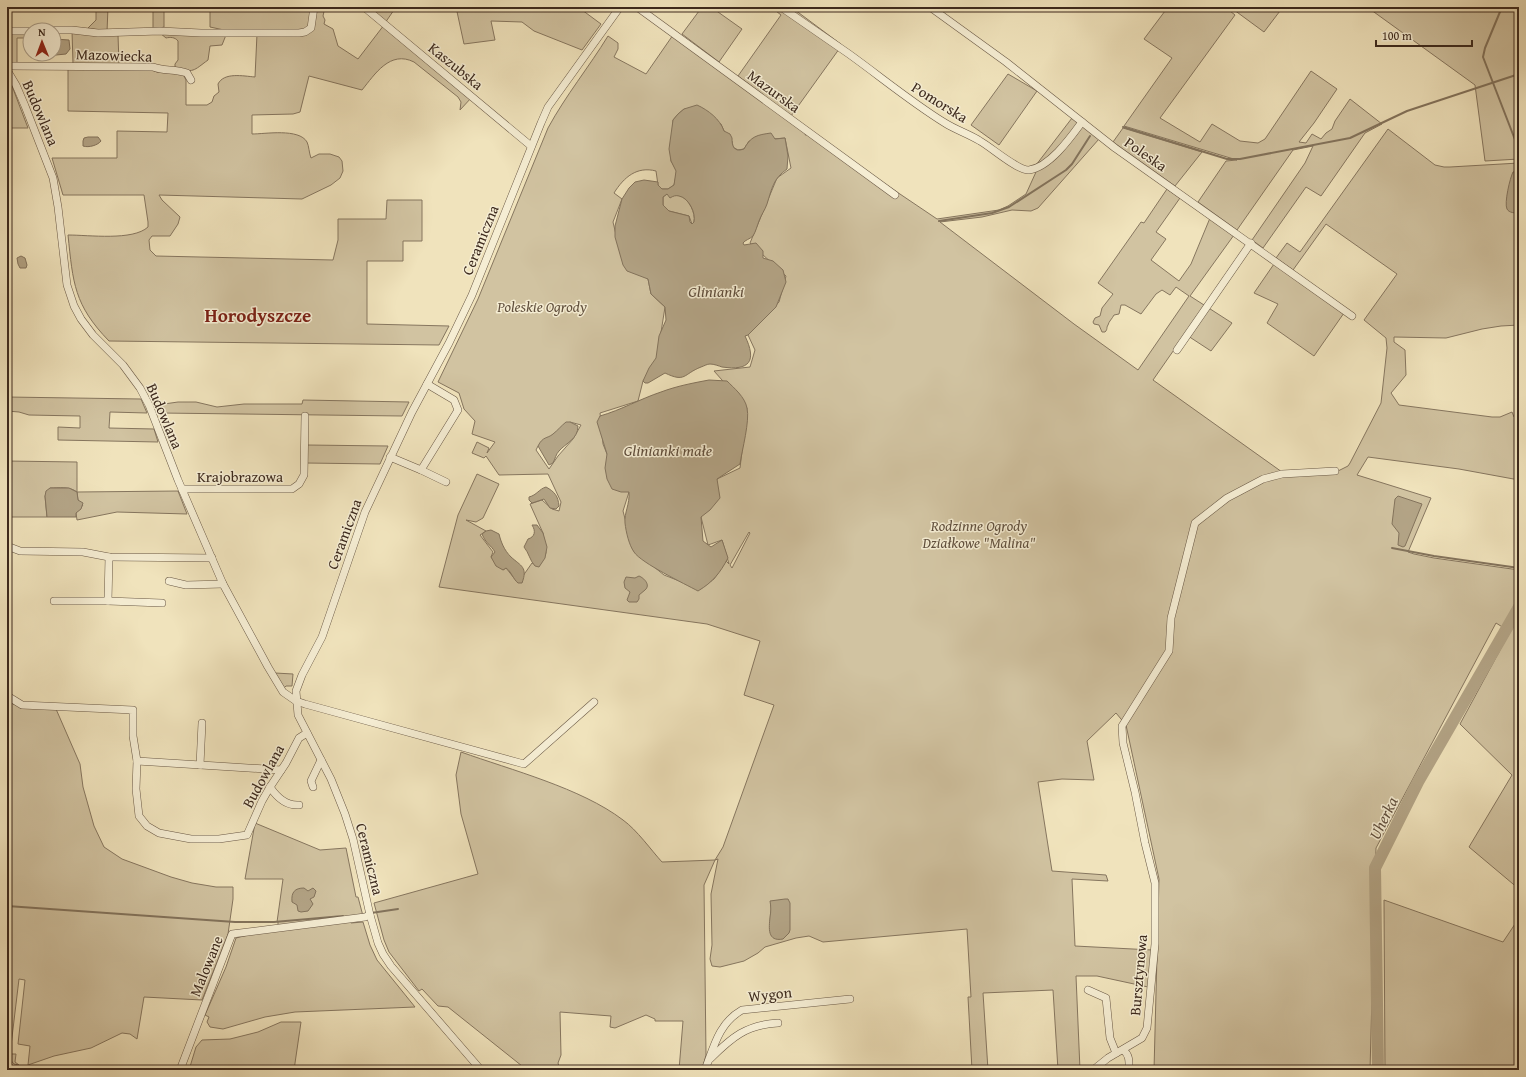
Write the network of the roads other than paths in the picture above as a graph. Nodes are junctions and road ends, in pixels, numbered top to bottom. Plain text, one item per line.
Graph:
1 (314, 7) edge
2 (364, 7) edge
3 (620, 7) edge
4 (637, 7) edge
5 (781, 7) edge
6 (930, 7) edge
7 (62, 30) edge
8 (7, 31) edge
9 (22, 31) edge
10 (7, 66) edge
11 (7, 70) edge
12 (191, 80) dead end
13 (1082, 122) junction
14 (531, 146) junction
15 (895, 195) dead end
16 (1251, 243) junction
17 (1352, 316) dead end
18 (1177, 350) dead end
19 (427, 384) junction
20 (305, 416) dead end
21 (390, 457) junction
22 (421, 470) junction
23 (1335, 471) dead end
24 (446, 482) dead end
25 (182, 489) junction
26 (7, 546) edge
27 (109, 557) junction
28 (212, 558) junction
29 (169, 581) dead end
30 (223, 584) junction
31 (54, 601) dead end
32 (108, 601) junction
33 (162, 603) dead end
34 (9, 697) dead end
35 (296, 701) junction
36 (594, 702) dead end
37 (202, 723) dead end
38 (306, 733) junction
39 (320, 760) junction
40 (137, 762) junction
41 (200, 765) junction
42 (281, 770) junction
43 (270, 787) junction
44 (313, 787) dead end
45 (299, 805) dead end
46 (370, 914) junction
47 (1088, 990) dead end
48 (850, 999) dead end
49 (778, 1023) dead end
50 (1123, 1050) junction
51 (1116, 1053) junction
52 (708, 1062) junction
53 (180, 1070) edge
54 (481, 1070) edge
55 (705, 1070) edge
56 (1094, 1070) edge
57 (1129, 1070) edge

1 - 7 street
2 - 14 street, Kaszubska
3 - 14 street, Ceramiczna
4 - 15 street, Mazurska
5 - 13 street, Pomorska
6 - 13 street, Poleska
8 - 9 street
10 - 12 street, Mazowiecka
11 - 25 street, Budowlana
13 - 16 street, Poleska
14 - 19 street, Ceramiczna
16 - 17 street, Poleska
16 - 18 street
19 - 21 street, Ceramiczna
19 - 22 street
20 - 25 street, Krajobrazowa
21 - 22 street
21 - 35 street, Ceramiczna
22 - 24 street
23 - 50 street, Bursztynowa
25 - 28 street, Budowlana
26 - 27 street
27 - 28 street
27 - 32 street
28 - 30 street, Budowlana
29 - 30 street
30 - 35 street, Budowlana
31 - 32 street
32 - 33 street
34 - 40 street
35 - 36 street
35 - 38 street, Ceramiczna
37 - 41 street
38 - 39 street, Ceramiczna
38 - 42 street, Budowlana
39 - 44 street
39 - 46 street, Ceramiczna
40 - 41 street
40 - 43 street, Budowlana
41 - 42 street
42 - 43 street, Budowlana
43 - 45 street
46 - 53 street, Malowane
46 - 54 street, Ceramiczna
47 - 51 street, Bursztynowa
48 - 52 street, Wygon
49 - 52 street
50 - 51 street, Bursztynowa
50 - 57 street
51 - 56 street, Bursztynowa
52 - 55 street, Wygon

